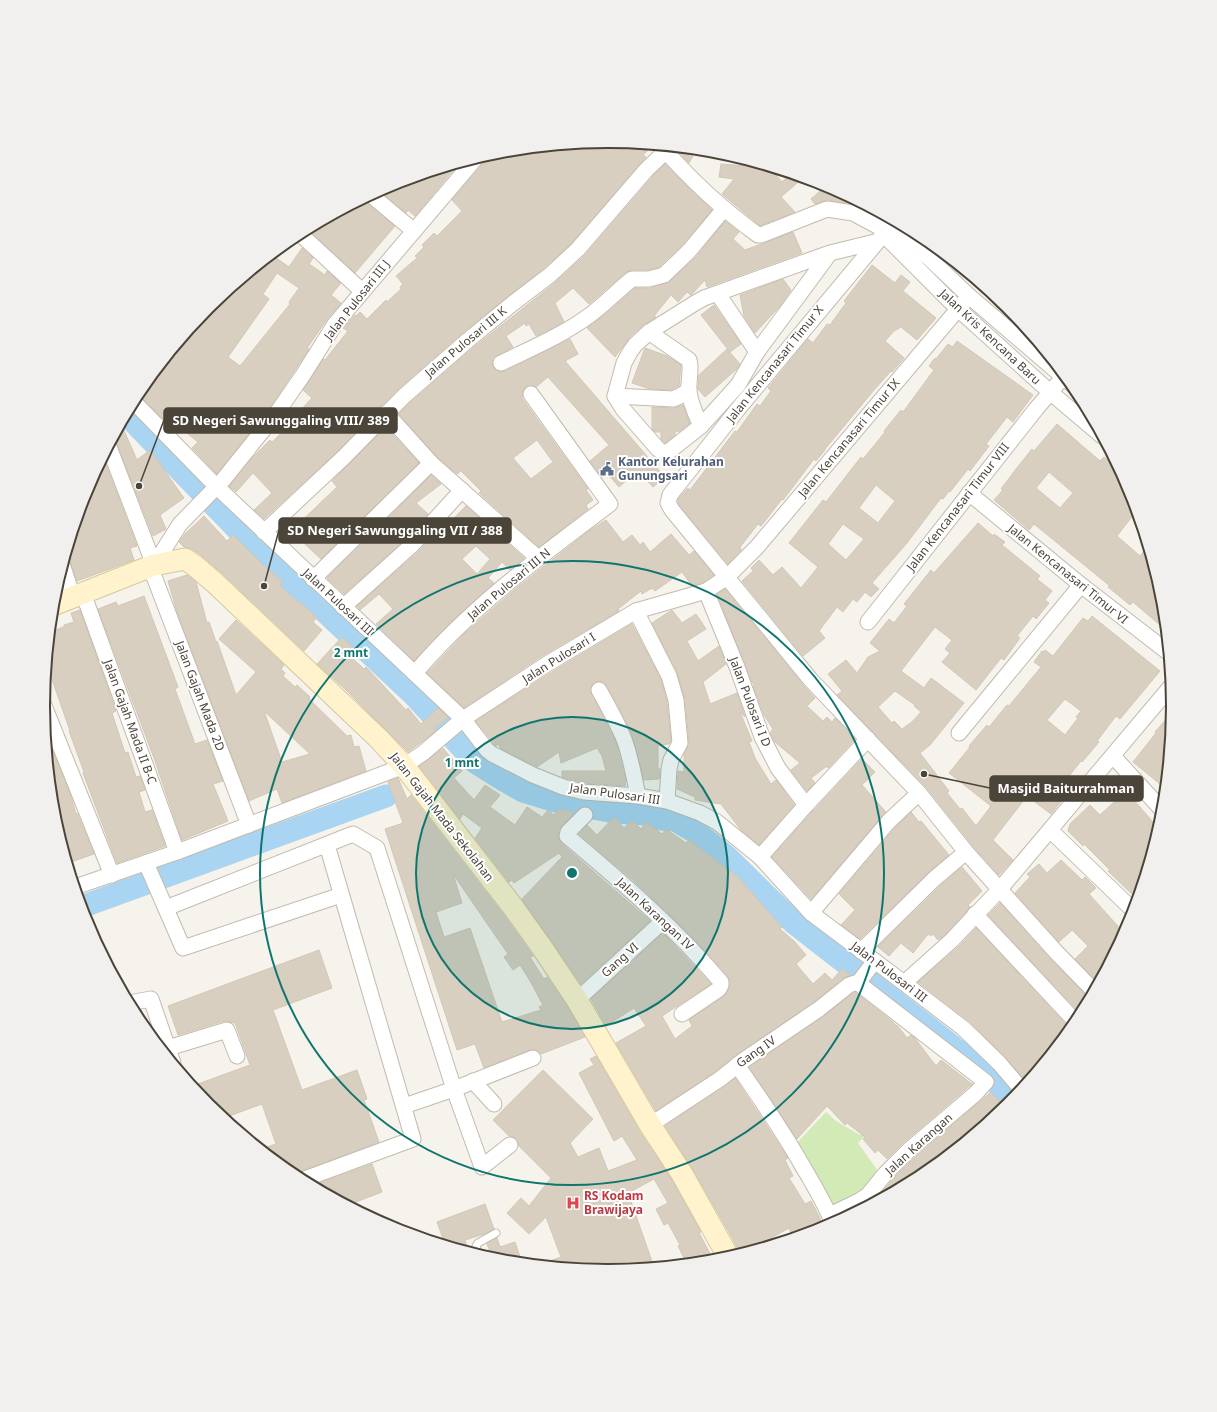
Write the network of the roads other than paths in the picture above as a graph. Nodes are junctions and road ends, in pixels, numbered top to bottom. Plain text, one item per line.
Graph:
1 (662, 150) edge
2 (666, 151) edge
3 (470, 166) edge
4 (375, 199) edge
5 (724, 209) junction
6 (414, 231) junction
7 (881, 233) junction
8 (304, 238) edge
9 (830, 253) junction
10 (362, 291) junction
11 (718, 294) junction
12 (969, 296) junction
13 (958, 309) junction
14 (649, 332) junction
15 (757, 352) junction
16 (501, 362) dead end
17 (1053, 367) edge
18 (1063, 382) edge
19 (688, 390) junction
20 (1050, 392) junction
21 (531, 394) dead end
22 (615, 396) junction
23 (138, 406) edge
24 (386, 413) junction
25 (701, 426) junction
26 (1093, 428) edge
27 (111, 453) edge
28 (431, 463) junction
29 (215, 488) junction
30 (462, 490) junction
31 (969, 493) junction
32 (264, 532) junction
33 (538, 558) junction
34 (152, 566) junction
35 (66, 574) edge
36 (727, 577) junction
37 (314, 579) junction
38 (1081, 585) junction
39 (706, 591) junction
40 (78, 595) junction
41 (60, 602) edge
42 (343, 607) junction
43 (636, 611) junction
44 (868, 622) dead end
45 (1164, 649) edge
46 (416, 674) junction
47 (598, 690) dead end
48 (1167, 691) edge
49 (50, 722) edge
50 (453, 728) junction
51 (959, 732) dead end
52 (868, 739) junction
53 (1113, 756) junction
54 (404, 766) junction
55 (919, 793) junction
56 (638, 796) junction
57 (667, 801) junction
58 (806, 805) junction
59 (1158, 805) edge
60 (585, 815) dead end
61 (249, 825) junction
62 (1050, 830) junction
63 (327, 845) junction
64 (177, 852) junction
65 (966, 852) junction
66 (760, 857) junction
67 (112, 875) junction
68 (151, 875) junction
69 (80, 885) edge
70 (1000, 890) junction
71 (341, 895) junction
72 (1129, 906) edge
73 (166, 908) junction
74 (811, 913) junction
75 (975, 914) junction
76 (663, 921) junction
77 (861, 951) junction
78 (873, 963) junction
79 (859, 983) junction
80 (904, 983) junction
81 (1090, 987) edge
82 (577, 1000) junction
83 (135, 1002) edge
84 (682, 1014) dead end
85 (1072, 1018) edge
86 (168, 1048) joint
87 (237, 1056) dead end
88 (533, 1058) dead end
89 (737, 1065) junction
90 (473, 1081) junction
91 (1018, 1085) edge
92 (454, 1089) junction
93 (494, 1104) dead end
94 (404, 1106) junction
95 (650, 1125) junction
96 (510, 1145) dead end
97 (309, 1177) edge
98 (841, 1214) edge
99 (831, 1218) edge
100 (496, 1233) dead end
101 (477, 1248) edge
102 (726, 1252) edge

1 - 24 street, Jalan Pulosari III K
2 - 5 street
3 - 6 street, Jalan Pulosari III J
4 - 6 street
5 - 7 street
5 - 16 street
6 - 10 street, Jalan Pulosari III J
7 - 9 street
7 - 12 street, Jalan Kris Kencana Baru
7 - 13 street, Jalan Kris Kencana Baru
7 - 36 street, Jalan Kencanasari Timur X
8 - 10 street
9 - 11 street
9 - 15 street
10 - 29 street, Jalan Pulosari III J
11 - 14 street
11 - 15 street
12 - 13 street, Jalan Kencanasari Timur IX
12 - 17 street, Jalan Kris Kencana Baru
13 - 20 street, Jalan Kris Kencana Baru
13 - 36 street, Jalan Kencanasari Timur IX
14 - 19 street
14 - 22 street
15 - 25 street
18 - 20 street, Jalan Kencanasari Timur VIII
19 - 22 street
19 - 25 street
20 - 26 street, Jalan Kris Kencana Baru
20 - 31 street, Jalan Kencanasari Timur VIII
21 - 33 street, Jalan Pulosari III N
22 - 25 street
23 - 29 street, Jalan Pulosari III
24 - 28 street
24 - 32 street, Jalan Pulosari III K
27 - 34 street, Jalan Gajah Mada 2D
28 - 30 street
28 - 37 street
29 - 32 street, Jalan Pulosari III
29 - 34 street, Jalan Pulosari III J
30 - 33 street
30 - 42 street
31 - 38 street, Jalan Kencanasari Timur VI
31 - 44 street, Jalan Kencanasari Timur VIII
32 - 37 street, Jalan Pulosari III
33 - 46 street, Jalan Pulosari III N
34 - 40 street, Jalan Gajah Mada Sekolahan
34 - 54 street, Jalan Gajah Mada Sekolahan
34 - 61 street, Jalan Gajah Mada 2D
35 - 40 street, Jalan Gajah Mada II B-C
36 - 39 street, Jalan Pulosari I
36 - 52 street
37 - 42 street, Jalan Pulosari III
38 - 45 street, Jalan Kencanasari Timur VI
38 - 51 street
39 - 43 street, Jalan Pulosari I
39 - 58 street, Jalan Pulosari I D
40 - 41 street, Jalan Gajah Mada Sekolahan
40 - 64 street, Jalan Gajah Mada II B-C
42 - 46 street, Jalan Pulosari III
43 - 50 street, Jalan Pulosari I
43 - 57 street
46 - 50 street, Jalan Pulosari III
47 - 56 street
48 - 53 street
49 - 67 street
50 - 54 street, Jalan Pulosari I
50 - 56 street, Jalan Pulosari III
52 - 55 street
52 - 58 street
53 - 59 street
53 - 62 street
54 - 61 street, Jalan Pulosari I
54 - 82 street, Jalan Gajah Mada Sekolahan
55 - 65 street
55 - 74 street
56 - 57 street, Jalan Pulosari III
57 - 66 street, Jalan Pulosari III
58 - 66 street
60 - 76 street, Jalan Karangan IV
61 - 64 street, Jalan Pulosari I
62 - 70 street
62 - 72 street
63 - 71 street
63 - 73 street
63 - 92 street
64 - 68 street, Jalan Pulosari I
65 - 70 street
65 - 77 street
66 - 74 street, Jalan Pulosari III
67 - 68 street, Jalan Pulosari I
67 - 69 street, Jalan Pulosari I
68 - 73 street
70 - 75 street
70 - 81 street
71 - 73 street
71 - 94 street
74 - 77 street, Jalan Pulosari III
75 - 80 street
75 - 85 street
76 - 82 street, Gang VI
76 - 84 street, Jalan Karangan IV
77 - 78 street, Jalan Pulosari III
78 - 79 street
78 - 80 street, Jalan Pulosari III
79 - 89 street, Gang IV
79 - 98 street, Jalan Karangan
80 - 91 street, Jalan Pulosari III
82 - 95 street, Jalan Gajah Mada Sekolahan
83 - 86 street
86 - 87 street
88 - 90 street
89 - 95 street, Gang IV
89 - 99 street
90 - 92 street
90 - 93 street
92 - 94 street
92 - 96 street
94 - 97 street
95 - 102 street
100 - 101 lane

